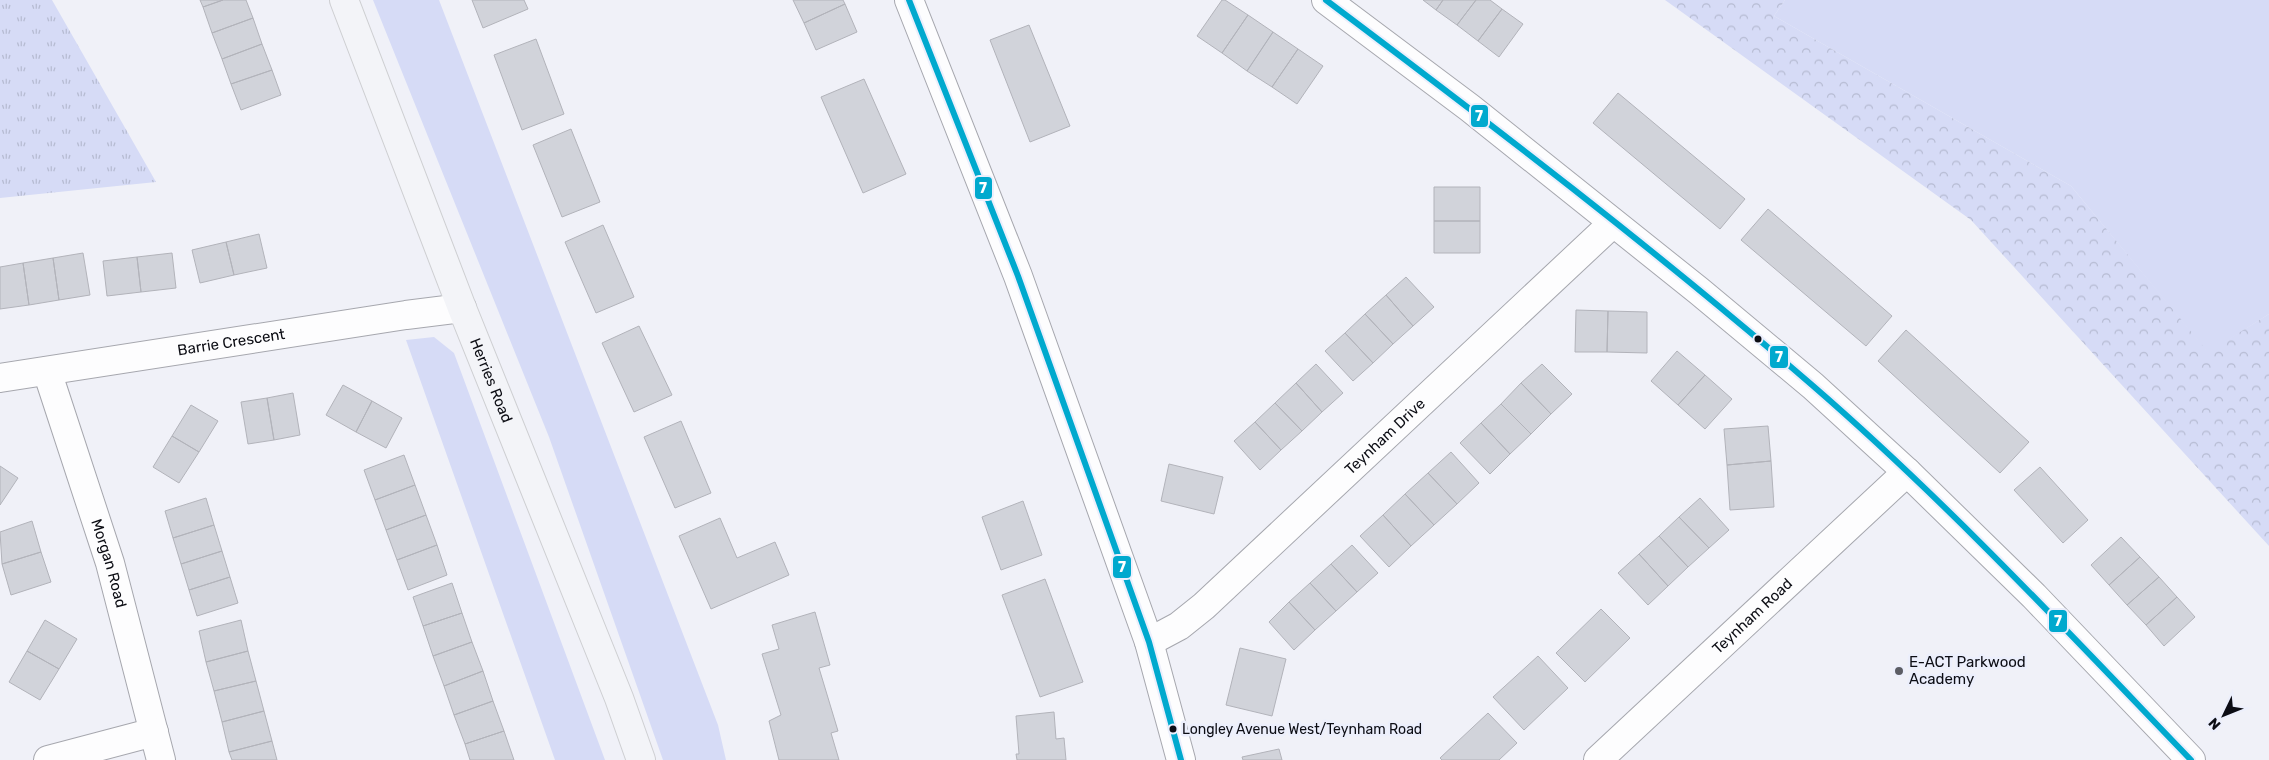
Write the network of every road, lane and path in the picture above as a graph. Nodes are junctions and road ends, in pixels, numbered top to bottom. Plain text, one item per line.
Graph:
1 (344, 0) edge
2 (909, 0) edge
3 (1326, 0) edge
4 (1613, 223) junction
5 (462, 308) junction
6 (47, 371) junction
7 (0, 378) edge
8 (1907, 472) junction
9 (1150, 642) junction
10 (154, 732) junction
11 (48, 760) edge
12 (161, 760) edge
13 (640, 760) edge
14 (1181, 760) edge
15 (1598, 760) edge
16 (2191, 760) edge

1 - 5 main road, Herries Road
2 - 9 street
3 - 4 street
4 - 8 street
4 - 9 street, Teynham Drive
5 - 6 street, Barrie Crescent
5 - 13 main road, Herries Road
6 - 7 street, Barrie Crescent
6 - 10 street, Morgan Road
8 - 15 street, Teynham Road
8 - 16 street
9 - 14 street
10 - 11 street
10 - 12 street, Morgan Road

